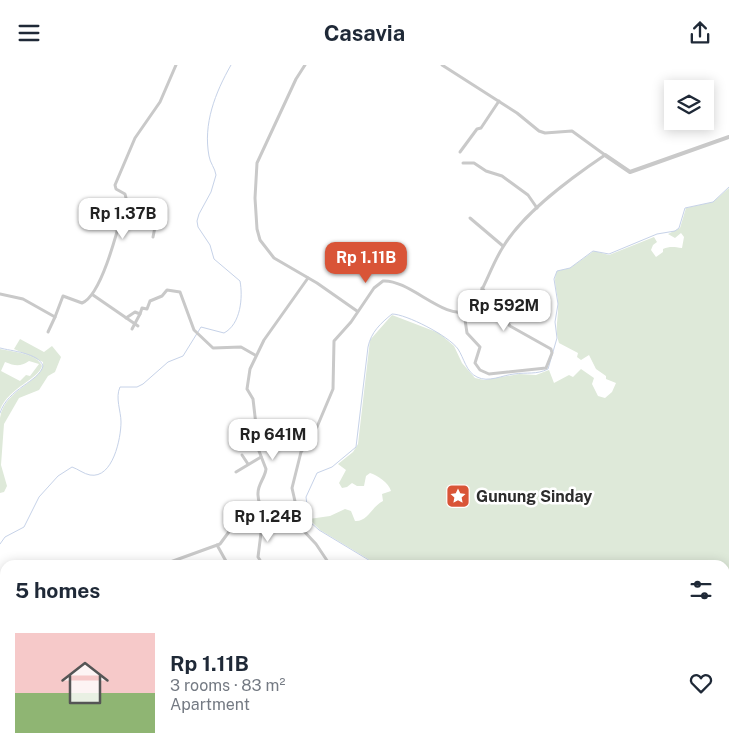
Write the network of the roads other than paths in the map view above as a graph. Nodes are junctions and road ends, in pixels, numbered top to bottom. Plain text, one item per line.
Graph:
1 (176, 65) edge
2 (305, 65) edge
3 (442, 65) edge
4 (499, 101) junction
5 (729, 137) edge
6 (460, 152) dead end
7 (605, 155) junction
8 (463, 163) dead end
9 (537, 208) junction
10 (123, 209) junction
11 (470, 218) dead end
12 (153, 237) dead end
13 (503, 246) junction
14 (308, 278) junction
15 (482, 288) junction
16 (0, 294) edge
17 (93, 295) junction
18 (357, 311) junction
19 (464, 313) junction
20 (140, 314) junction
21 (55, 317) junction
22 (126, 318) junction
23 (136, 325) junction
24 (132, 329) dead end
25 (48, 332) dead end
26 (255, 355) junction
27 (242, 455) dead end
28 (261, 457) junction
29 (248, 463) junction
30 (236, 472) dead end
31 (262, 525) junction
32 (217, 545) junction
33 (176, 560) edge
34 (226, 560) edge
35 (260, 560) edge
36 (327, 560) edge

1 - 10 street
2 - 14 street
3 - 4 street
4 - 6 street
4 - 7 street
5 - 7 street
7 - 9 street
8 - 9 street
9 - 13 street
10 - 12 street
10 - 17 street
11 - 13 street
13 - 15 street
14 - 18 street
14 - 26 street
15 - 19 street
15 - 19 street
16 - 21 street
17 - 21 street
17 - 22 street
18 - 19 street
18 - 36 street
20 - 22 street
20 - 23 street
20 - 26 street
21 - 25 street
22 - 23 street
23 - 24 street
26 - 28 street
27 - 29 street
28 - 29 street
28 - 31 street
29 - 30 street
31 - 32 street
31 - 35 street
32 - 33 street
32 - 34 street

